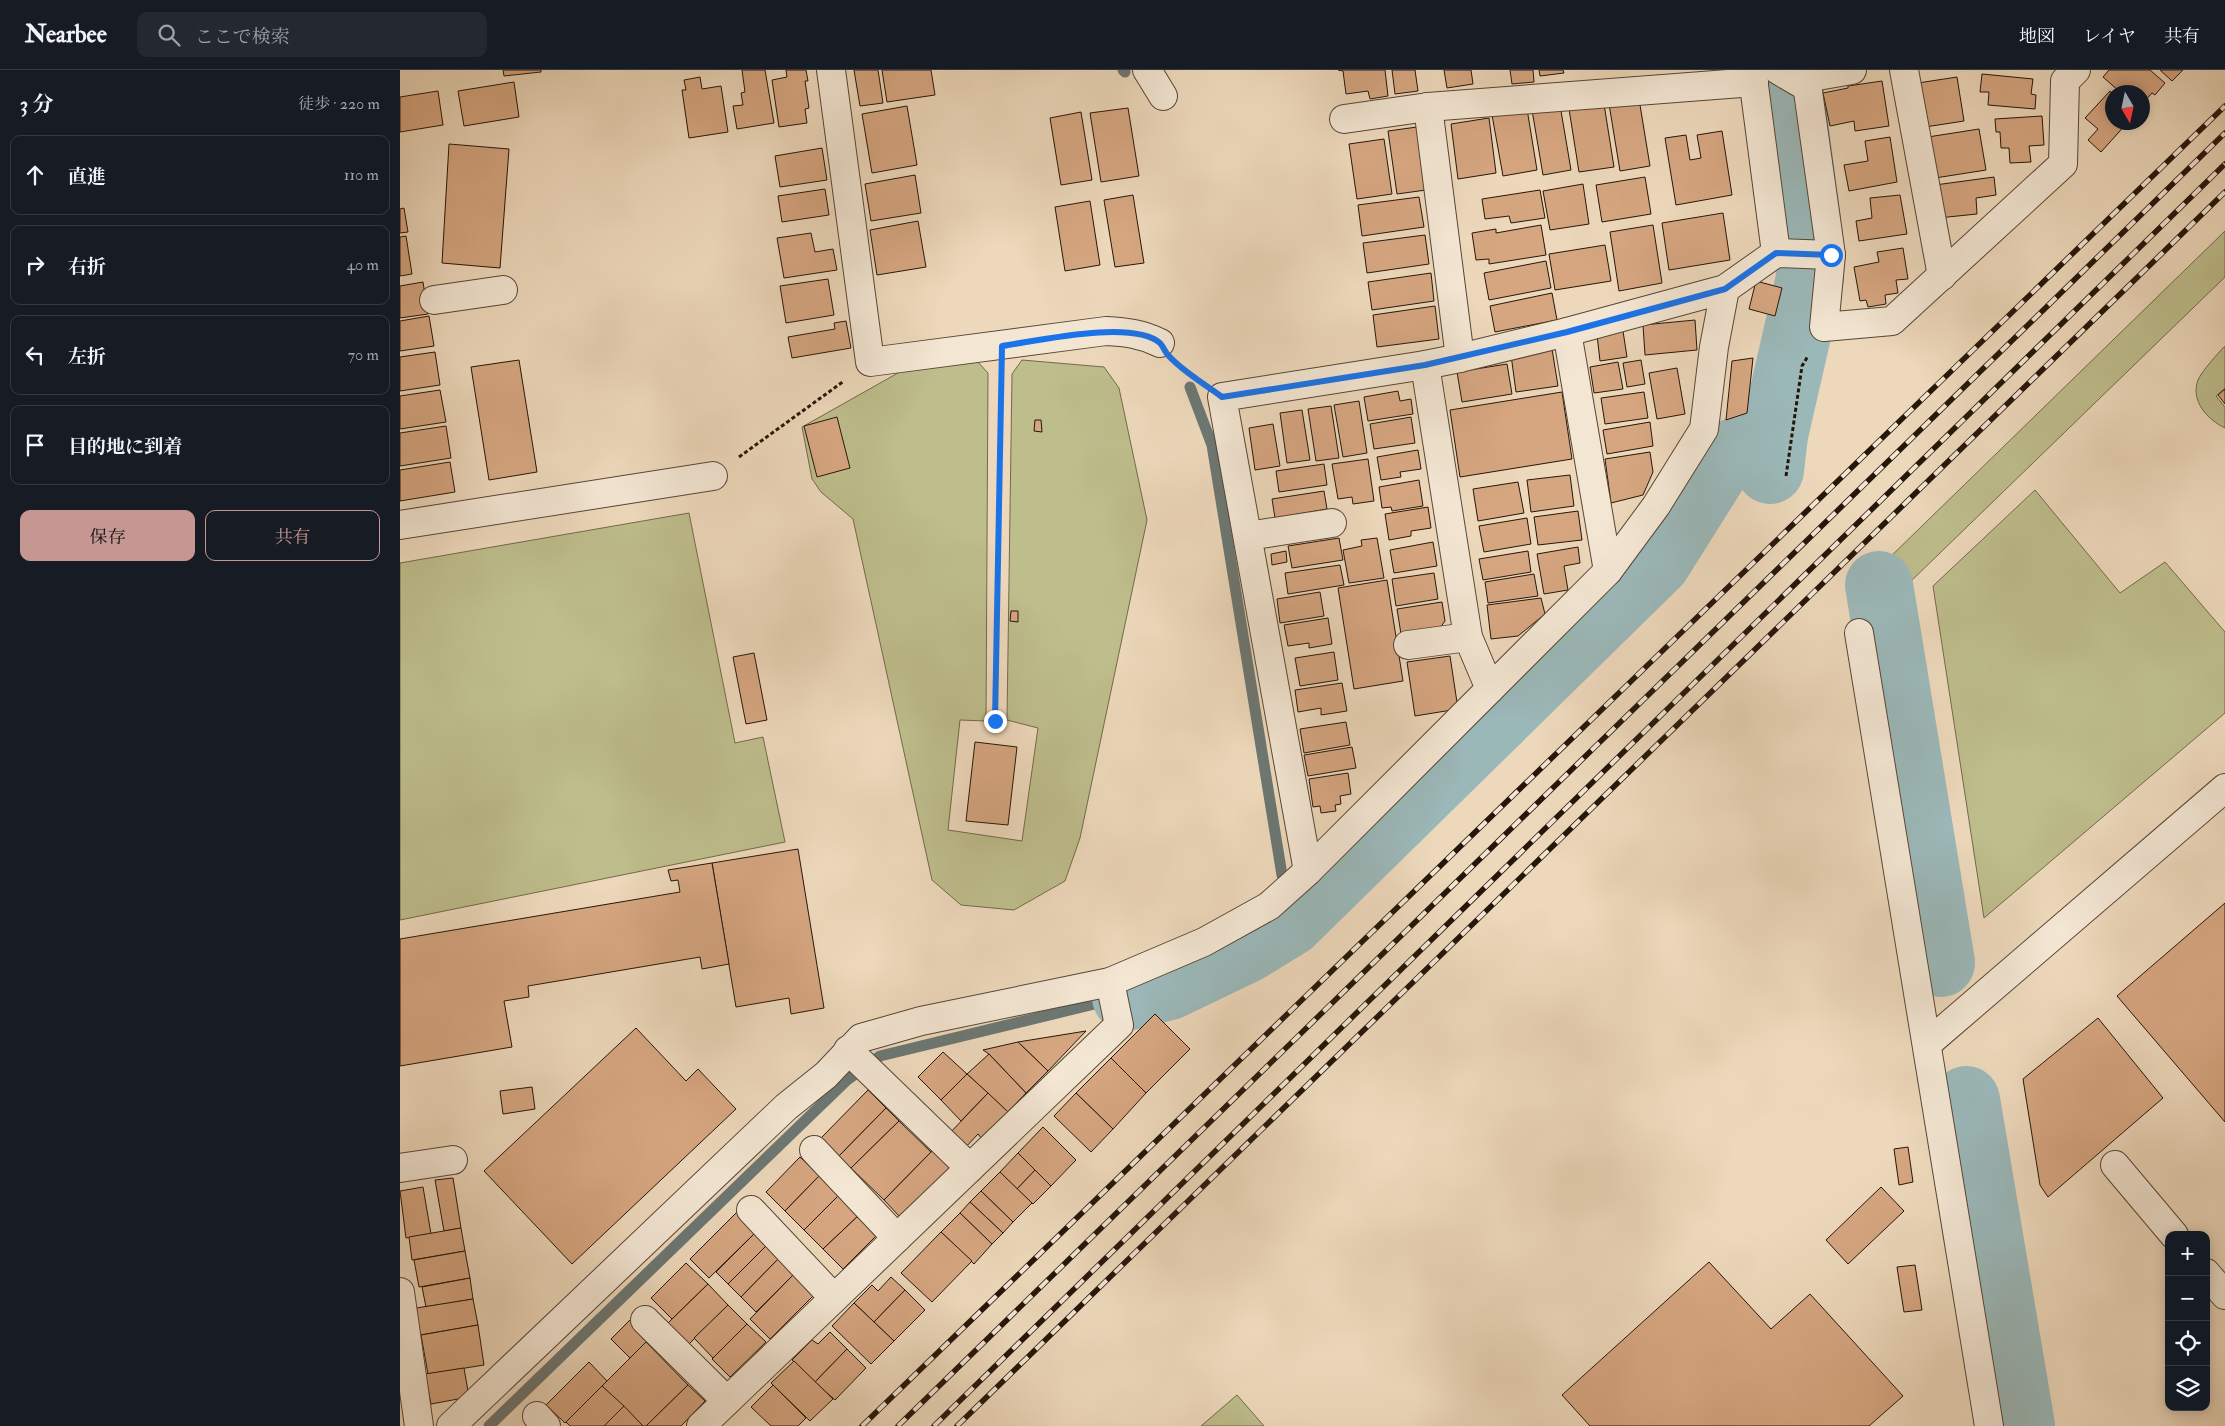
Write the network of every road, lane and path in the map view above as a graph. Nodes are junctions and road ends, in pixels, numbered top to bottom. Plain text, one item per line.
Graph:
1 (832, 70) edge
2 (1147, 70) edge
3 (1852, 70) edge
4 (1904, 70) edge
5 (2076, 70) edge
6 (1753, 76) edge
7 (1795, 76) edge
8 (1163, 96) dead end
9 (1428, 107) junction
10 (1344, 119) dead end
11 (1807, 254) junction
12 (1942, 276) junction
13 (1725, 289) junction
14 (503, 290) dead end
15 (434, 300) dead end
16 (1824, 326) junction
17 (1567, 332) junction
18 (1160, 343) joint
19 (1002, 346) junction
20 (1460, 358) junction
21 (870, 362) junction
22 (1425, 365) junction
23 (1222, 397) junction
24 (713, 476) joint
25 (1786, 476) dead end
26 (1332, 523) dead end
27 (400, 525) edge
28 (1248, 536) junction
29 (1608, 571) junction
30 (1859, 632) dead end
31 (1468, 637) junction
32 (1408, 645) dead end
33 (1490, 688) junction
34 (995, 721) dead end
35 (2225, 788) edge
36 (1308, 871) junction
37 (1110, 982) junction
38 (1926, 1044) junction
39 (848, 1050) junction
40 (814, 1150) dead end
41 (453, 1160) dead end
42 (2115, 1165) dead end
43 (400, 1168) edge
44 (970, 1168) junction
45 (751, 1210) dead end
46 (2171, 1231) edge
47 (897, 1238) junction
48 (2209, 1276) edge
49 (2225, 1295) edge
50 (834, 1298) junction
51 (401, 1303) edge
52 (645, 1320) dead end
53 (727, 1401) junction
54 (419, 1426) edge
55 (451, 1426) edge
56 (701, 1426) edge
57 (1990, 1426) edge

1 - 21 street
2 - 8 street
3 - 7 street
4 - 12 street
5 - 12 street
6 - 9 street
6 - 11 street
7 - 11 street
9 - 10 street
9 - 20 street
11 - 13 street
11 - 16 street
12 - 16 street
13 - 17 street
13 - 29 street
14 - 15 street
16 - 25 path
17 - 20 street
17 - 29 street
18 - 19 street
18 - 23 path
19 - 21 street
19 - 34 path
20 - 22 street
21 - 24 path
22 - 23 street
22 - 31 street
23 - 28 street
24 - 27 street
26 - 28 street
28 - 36 street
29 - 33 street
30 - 38 street
31 - 32 street
31 - 33 street
33 - 36 street
35 - 38 street
36 - 37 street
37 - 39 street
37 - 44 street
38 - 57 street
39 - 44 street
39 - 55 street
40 - 47 street
41 - 43 street
42 - 46 street
44 - 47 street
45 - 50 street
47 - 50 street
48 - 49 street
50 - 53 street
51 - 54 street
52 - 53 street
53 - 56 street

